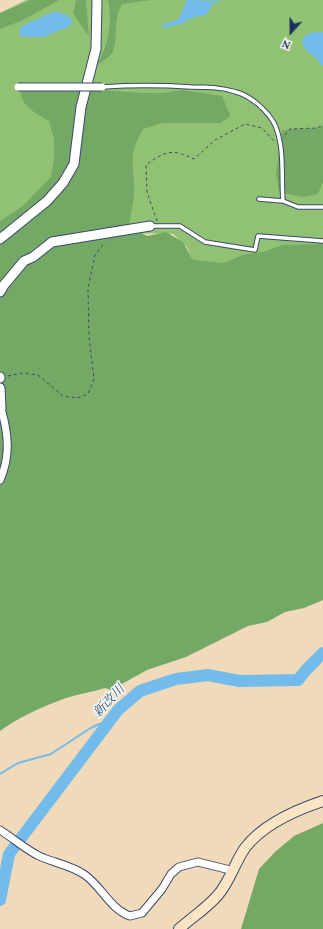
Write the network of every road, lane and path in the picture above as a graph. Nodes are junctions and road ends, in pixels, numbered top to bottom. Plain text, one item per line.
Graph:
1 (97, 0) edge
2 (18, 87) dead end
3 (102, 87) joint
4 (323, 125) edge
5 (281, 139) dead end
6 (277, 144) dead end
7 (259, 199) dead end
8 (283, 201) junction
9 (323, 207) edge
10 (154, 224) junction
11 (0, 239) edge
12 (106, 241) dead end
13 (323, 241) edge
14 (0, 292) edge
15 (0, 378) edge
16 (0, 388) edge
17 (0, 406) edge
18 (0, 480) edge
19 (323, 801) edge
20 (0, 830) edge
21 (234, 871) junction
22 (179, 929) edge

1 - 11 street
2 - 3 street, bridge
3 - 8 lane
4 - 5 path
6 - 10 path
7 - 8 lane
8 - 9 lane
10 - 13 lane
10 - 14 street
12 - 15 path
16 - 17 street
17 - 18 street
19 - 21 main road
20 - 21 street
21 - 22 main road

